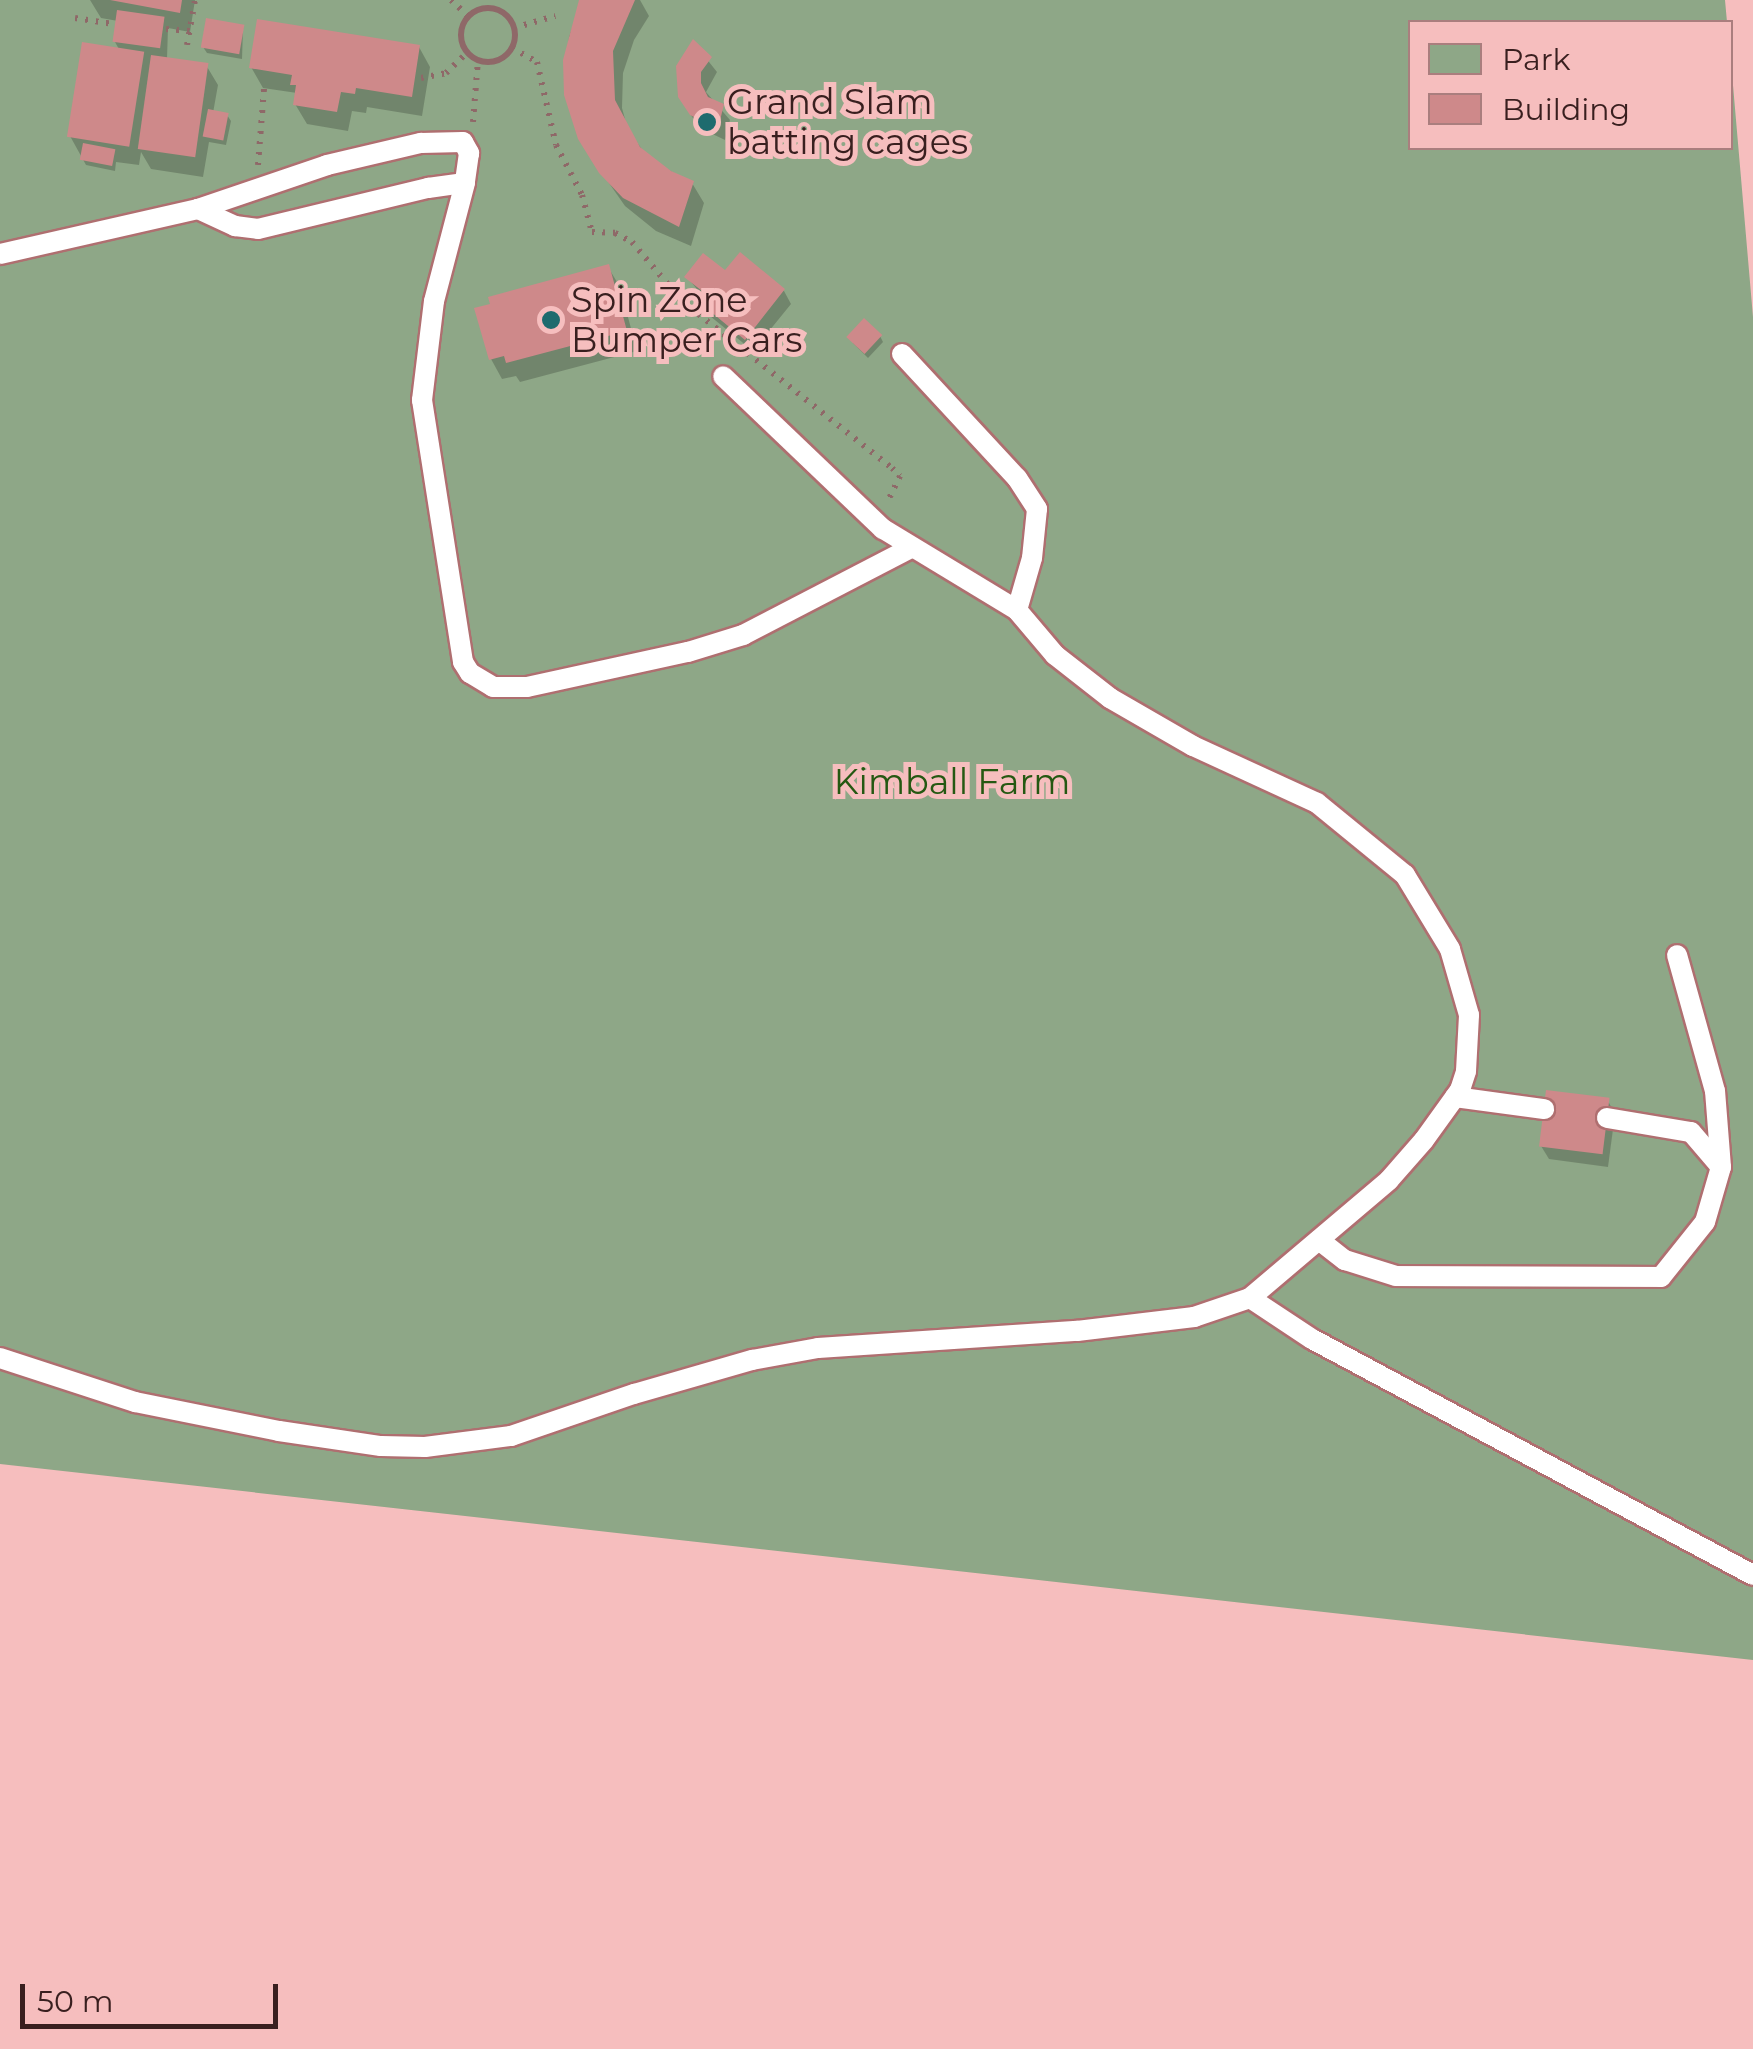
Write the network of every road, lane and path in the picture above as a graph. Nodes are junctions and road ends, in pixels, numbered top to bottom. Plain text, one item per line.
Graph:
1 (195, 0) edge
2 (451, 0) edge
3 (468, 16) junction
4 (555, 16) dead end
5 (74, 18) dead end
6 (112, 24) dead end
7 (514, 28) junction
8 (166, 29) dead end
9 (190, 31) junction
10 (187, 45) dead end
11 (512, 48) junction
12 (468, 52) junction
13 (478, 60) junction
14 (421, 78) dead end
15 (264, 88) dead end
16 (469, 154) junction
17 (464, 183) junction
18 (251, 190) junction
19 (198, 209) junction
20 (0, 254) edge
21 (902, 354) dead end
22 (724, 376) dead end
23 (873, 520) junction
24 (911, 548) junction
25 (1017, 610) junction
26 (1677, 954) dead end
27 (1456, 1096) junction
28 (1544, 1109) dead end
29 (1607, 1118) dead end
30 (1721, 1167) junction
31 (1319, 1240) junction
32 (1250, 1298) junction
33 (0, 1358) edge
34 (1753, 1576) edge

1 - 9 path
2 - 3 path
3 - 7 path
3 - 12 path
4 - 7 path
5 - 6 path
7 - 11 path
8 - 9 path
9 - 10 path
11 - 13 path
11 - 23 path
12 - 13 path
12 - 14 path
13 - 16 path
15 - 18 path
16 - 17 lane
16 - 18 lane
17 - 19 lane
17 - 24 lane
18 - 19 lane
19 - 20 lane
21 - 25 lane
22 - 23 lane
23 - 24 lane
24 - 25 lane
25 - 27 lane
26 - 30 lane
27 - 28 lane
27 - 31 lane
29 - 30 lane
30 - 31 lane
31 - 32 lane
32 - 33 lane
32 - 34 lane

